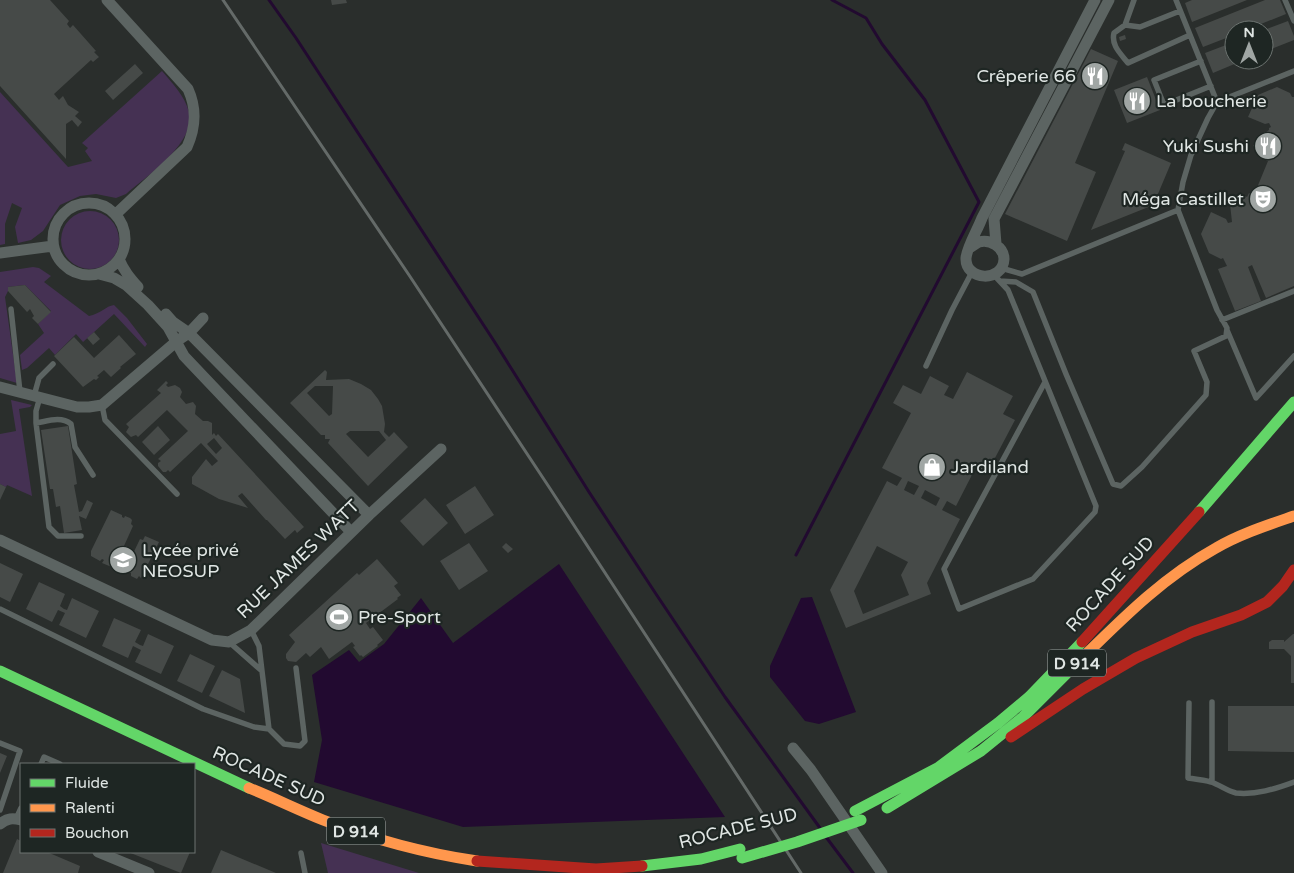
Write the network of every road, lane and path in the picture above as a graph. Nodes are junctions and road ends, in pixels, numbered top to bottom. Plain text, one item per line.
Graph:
1 (107, 0) edge
2 (1095, 0) edge
3 (1109, 0) edge
4 (1134, 0) edge
5 (1176, 0) edge
6 (1286, 0) edge
7 (1180, 11) junction
8 (1294, 21) edge
9 (1126, 26) junction
10 (1190, 35) junction
11 (1201, 62) junction
12 (1294, 71) edge
13 (1211, 86) junction
14 (1217, 102) junction
15 (1178, 210) junction
16 (116, 214) junction
17 (996, 244) junction
18 (54, 246) junction
19 (969, 248) junction
20 (0, 253) edge
21 (119, 259) junction
22 (972, 272) junction
23 (99, 274) junction
24 (998, 274) junction
25 (1294, 291) edge
26 (11, 309) dead end
27 (204, 318) dead end
28 (1222, 320) junction
29 (1227, 328) junction
30 (189, 333) junction
31 (177, 341) junction
32 (1294, 356) edge
33 (53, 364) dead end
34 (926, 366) dead end
35 (1044, 382) junction
36 (0, 387) edge
37 (20, 392) junction
38 (37, 397) junction
39 (1294, 402) edge
40 (102, 405) junction
41 (36, 423) junction
42 (441, 449) dead end
43 (93, 475) dead end
44 (177, 494) dead end
45 (369, 515) junction
46 (1294, 516) edge
47 (352, 532) junction
48 (81, 536) dead end
49 (0, 540) edge
50 (1162, 569) dead end
51 (1294, 570) edge
52 (0, 609) edge
53 (1095, 628) junction
54 (251, 630) junction
55 (229, 642) junction
56 (296, 668) dead end
57 (0, 671) edge
58 (262, 671) junction
59 (0, 681) edge
60 (1212, 702) dead end
61 (1189, 703) dead end
62 (269, 729) junction
63 (0, 743) edge
64 (793, 748) dead end
65 (41, 763) edge
66 (58, 763) edge
67 (177, 763) edge
68 (195, 771) edge
69 (1212, 782) junction
70 (1294, 782) edge
71 (887, 808) junction
72 (20, 809) edge
73 (858, 815) junction
74 (7, 817) edge
75 (100, 853) edge
76 (301, 853) dead end
77 (741, 853) junction
78 (149, 873) edge
79 (305, 873) edge
80 (510, 873) edge
81 (645, 873) edge
82 (882, 873) edge

1 - 16 street
2 - 19 street
3 - 17 street
4 - 9 lane
5 - 7 lane
6 - 8 lane
7 - 9 lane
7 - 10 lane
9 - 10 lane
10 - 11 lane
11 - 13 lane
11 - 13 lane
12 - 14 lane
13 - 14 lane
14 - 15 lane
15 - 24 lane
15 - 28 lane
16 - 18 street
16 - 21 street
17 - 19 street
17 - 24 street
18 - 20 street
18 - 23 street
19 - 22 street
21 - 23 street
21 - 30 street
22 - 24 street
22 - 34 lane
23 - 31 street
24 - 29 lane
24 - 35 lane
25 - 28 lane
26 - 37 lane
27 - 30 street
28 - 29 lane
29 - 32 lane
30 - 31 street
30 - 45 street
31 - 40 street
31 - 47 street
33 - 38 lane
35 - 35 lane
36 - 37 street
37 - 38 street
38 - 40 street
38 - 41 lane
39 - 53 main road, ROCADE SUD / D 914
40 - 44 lane
41 - 43 lane
41 - 48 lane
42 - 45 street, RUE JAMES WATT
45 - 47 street, RUE JAMES WATT
46 - 71 main road, D 914
47 - 54 street, RUE JAMES WATT
49 - 55 street
50 - 53 main road, D 914
51 - 71 main road, ROCADE SUD / D 914
52 - 62 lane
53 - 73 main road, ROCADE SUD / D 914
54 - 55 street, RUE JAMES WATT
54 - 58 lane
55 - 58 lane
56 - 62 lane
57 - 77 main road, ROCADE SUD / D 914
58 - 62 lane
59 - 67 main road
60 - 69 lane
61 - 69 lane
63 - 74 lane
64 - 82 street
65 - 66 lane
68 - 80 main road, ROCADE SUD / D 914
69 - 70 lane
71 - 73 main road, ROCADE SUD / D 914
72 - 74 lane
73 - 77 main road, ROCADE SUD / D 914, bridge
75 - 78 street
76 - 79 lane
77 - 81 main road, ROCADE SUD / D 914

